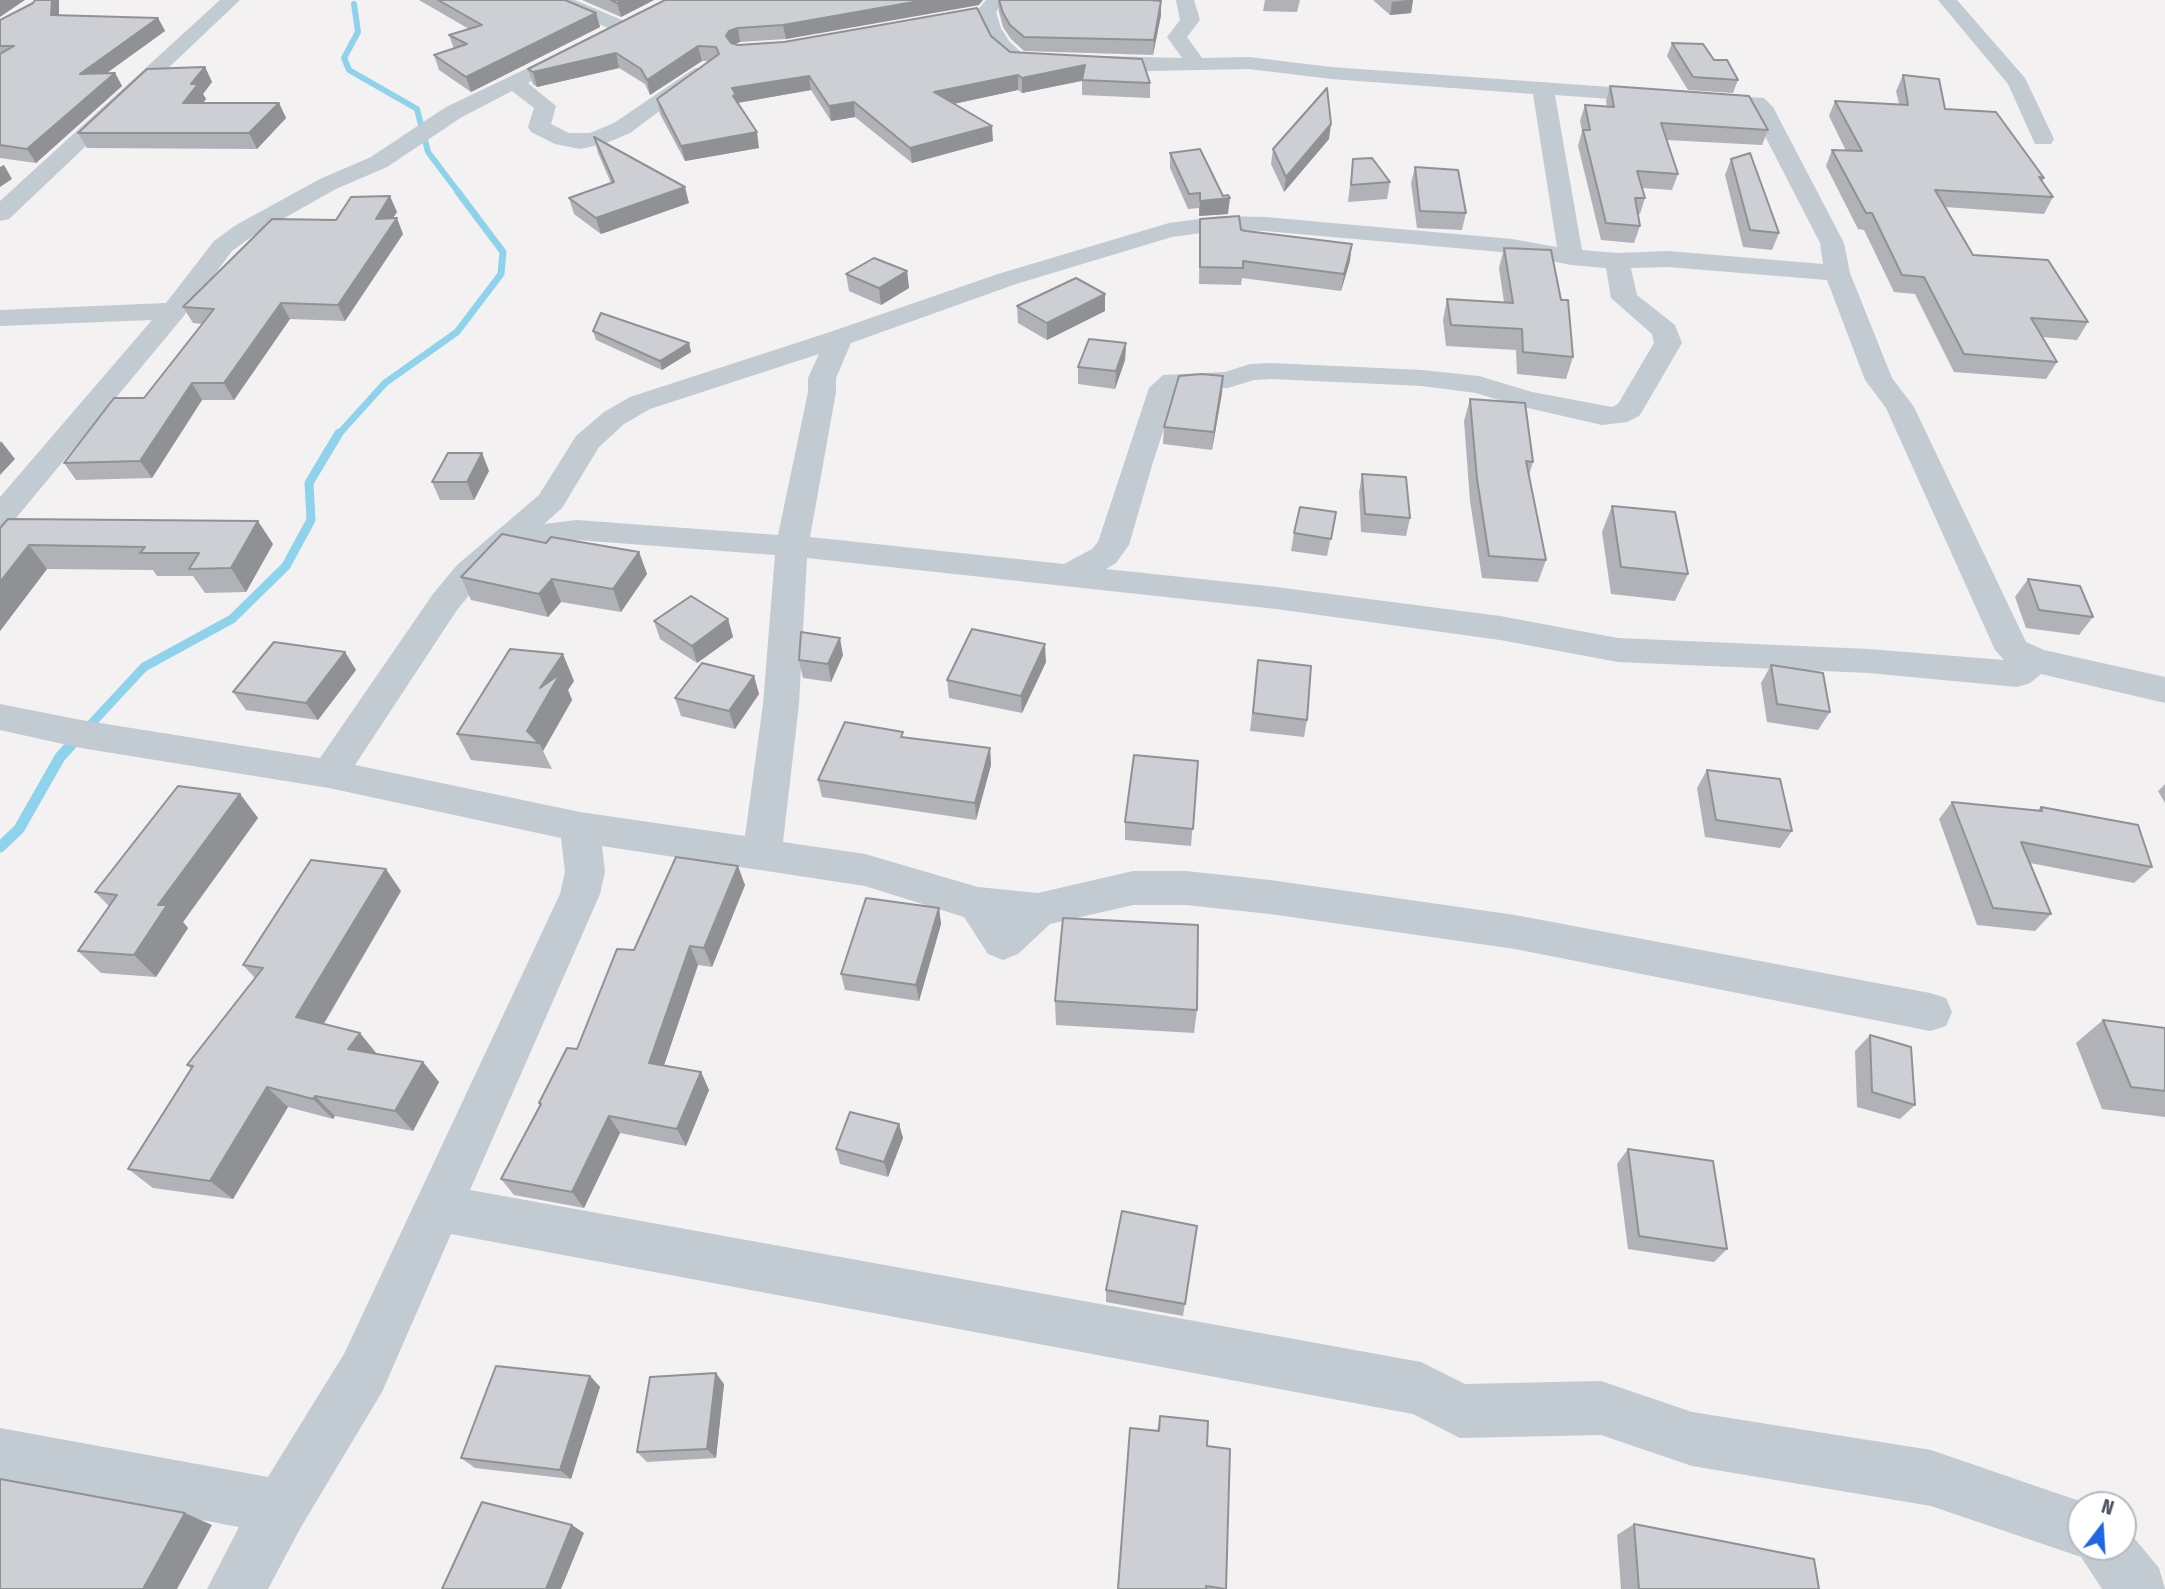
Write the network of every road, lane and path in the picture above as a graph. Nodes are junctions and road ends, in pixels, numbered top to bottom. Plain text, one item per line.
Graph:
1 (231, 0) edge
2 (559, 0) edge
3 (1185, 0) edge
4 (1947, 0) edge
5 (985, 9) edge
6 (1196, 64) junction
7 (710, 67) edge
8 (514, 82) junction
9 (1543, 88) junction
10 (2043, 139) dead end
11 (11, 169) dead end
12 (44, 174) junction
13 (0, 214) edge
14 (1571, 257) junction
15 (1617, 261) junction
16 (1837, 273) junction
17 (174, 312) junction
18 (0, 318) edge
19 (840, 338) junction
20 (0, 517) edge
21 (505, 540) junction
22 (792, 546) junction
23 (1072, 574) junction
24 (2035, 660) junction
25 (2165, 690) edge
26 (0, 717) edge
27 (330, 774) junction
28 (580, 827) junction
29 (762, 854) junction
30 (1930, 1012) dead end
31 (438, 1208) junction
32 (0, 1455) edge
33 (281, 1507) junction
34 (2067, 1524) edge
35 (2116, 1561) edge
36 (236, 1589) edge
37 (2138, 1589) edge

1 - 12 street
2 - 8 street
3 - 6 street
4 - 10 street
5 - 6 street
6 - 9 street
7 - 8 street
8 - 17 street
9 - 14 street
9 - 16 street
11 - 12 street
12 - 13 street
14 - 15 street
14 - 19 street
15 - 16 street
15 - 23 street
16 - 24 street
17 - 18 street
17 - 20 street
19 - 21 street
19 - 22 street
21 - 22 street
21 - 27 street
22 - 23 street
22 - 29 street
23 - 24 street
24 - 25 street
26 - 27 street
27 - 28 street
28 - 29 street
28 - 31 street
29 - 30 street
31 - 33 street
31 - 34 street
32 - 33 street
33 - 36 street
35 - 37 street

